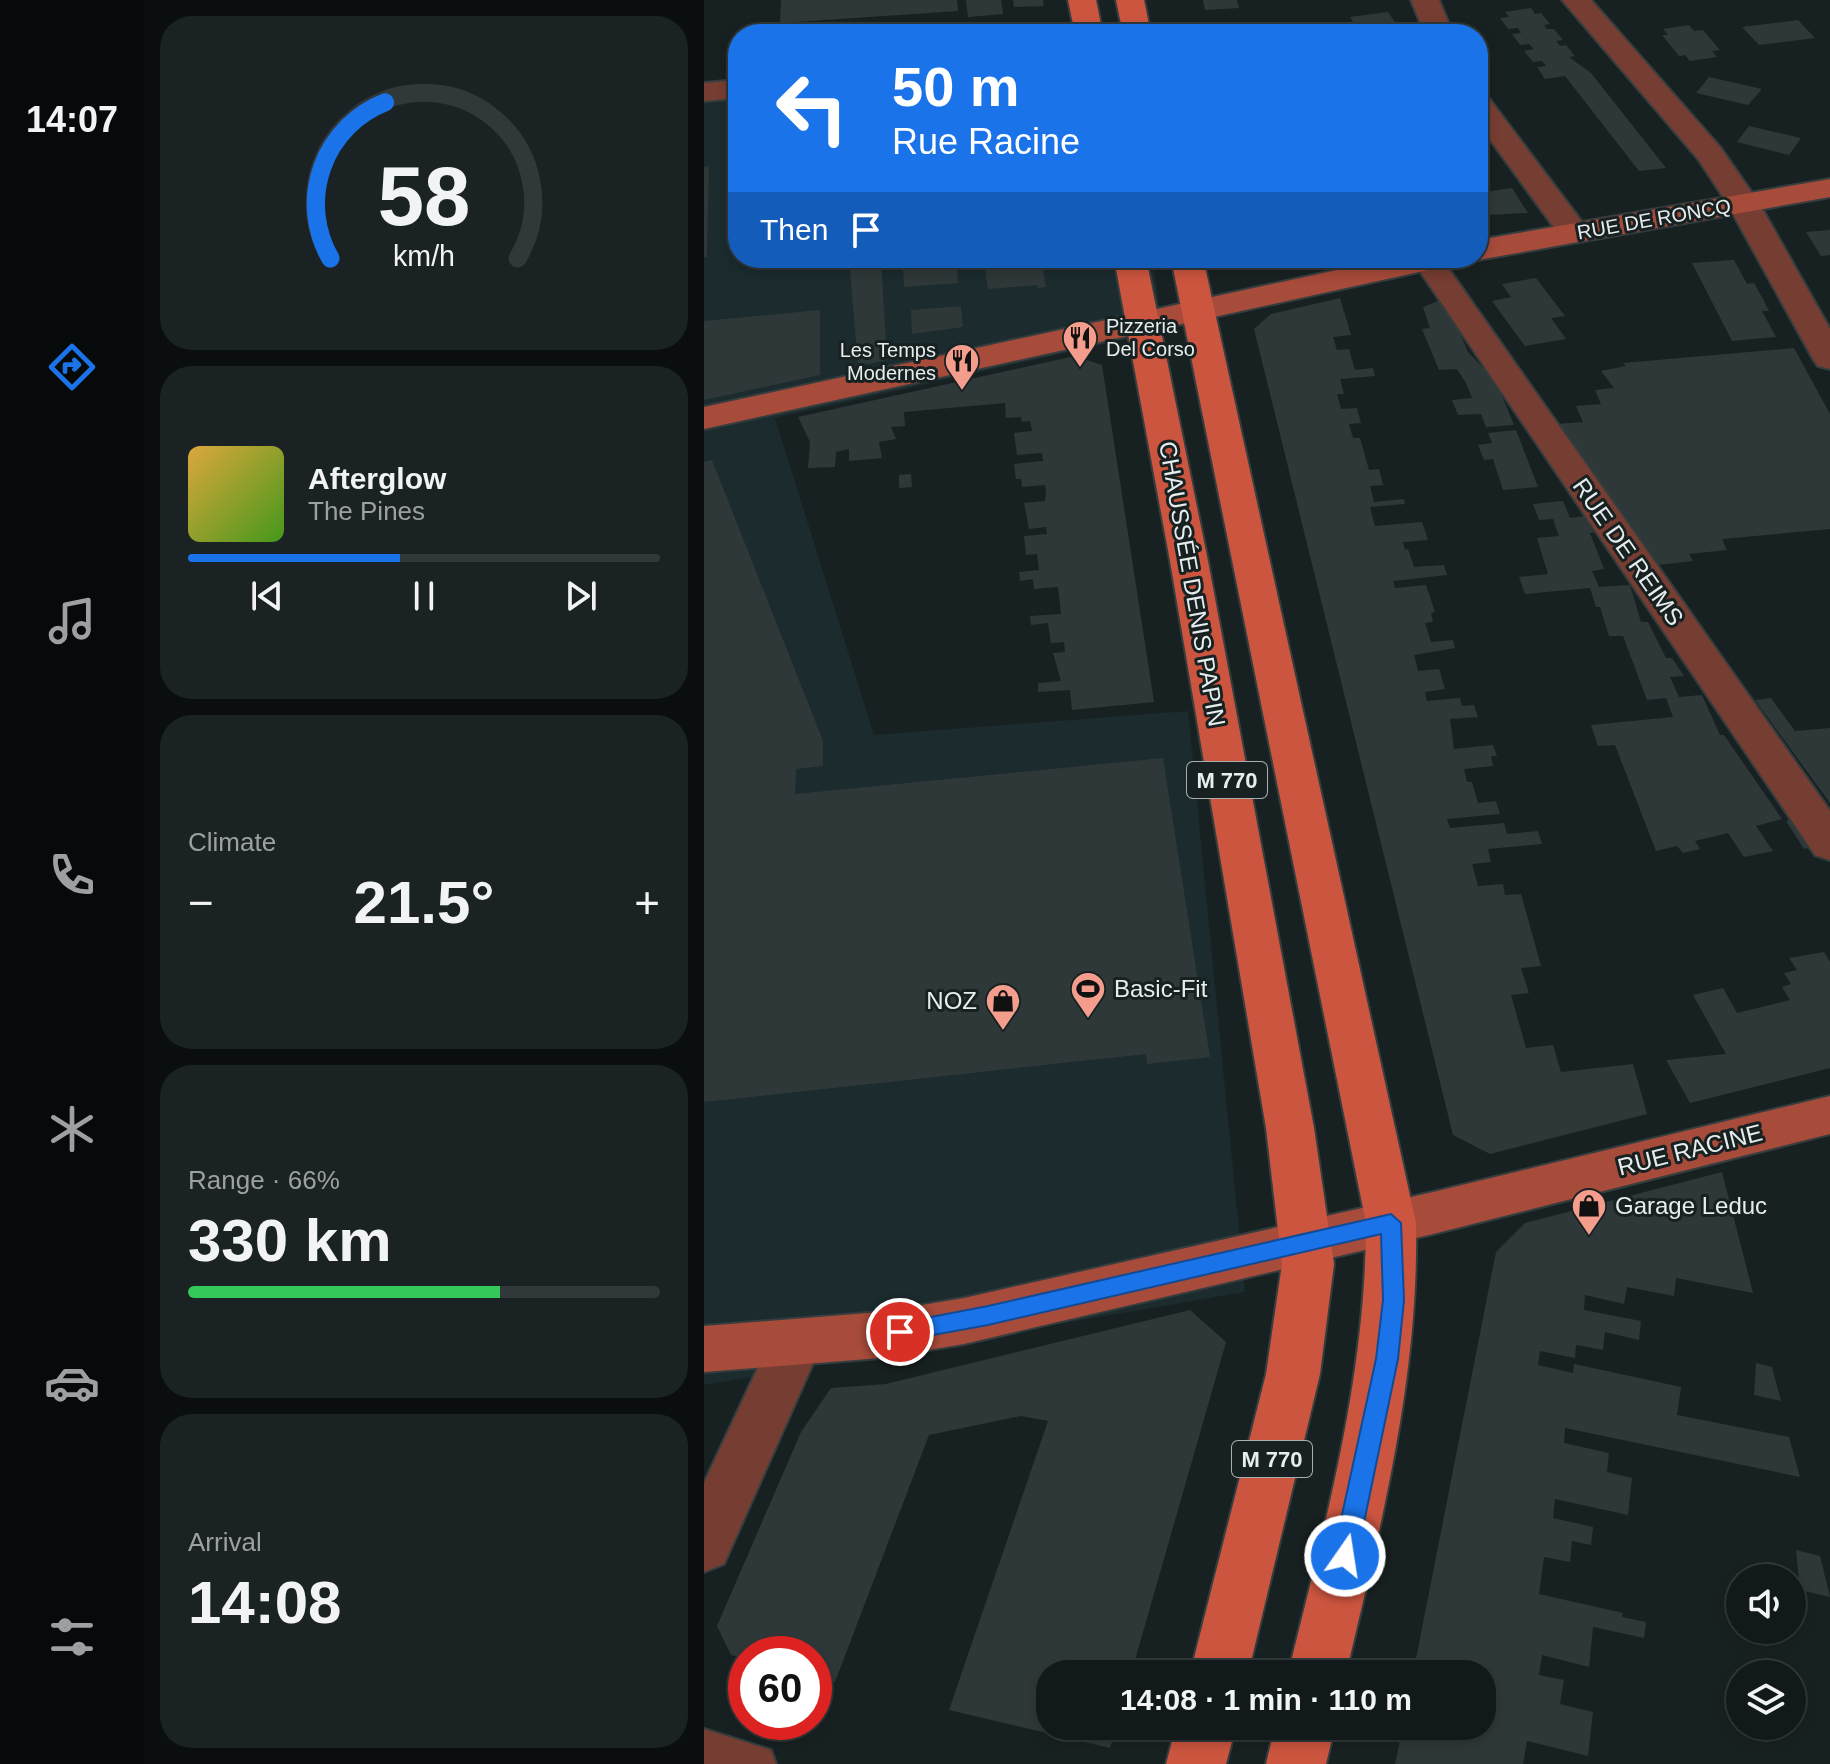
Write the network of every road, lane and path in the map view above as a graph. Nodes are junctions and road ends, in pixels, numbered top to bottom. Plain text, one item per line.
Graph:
1 (1082, 0) edge
2 (1130, 0) edge
3 (1425, 0) edge
4 (1576, 0) edge
5 (1087, 24) edge
6 (1135, 24) edge
7 (1435, 24) edge
8 (728, 90) edge
9 (704, 92) edge
10 (1488, 117) edge
11 (1830, 188) edge
12 (1743, 203) junction
13 (1574, 233) junction
14 (1488, 248) edge
15 (1132, 268) edge
16 (1189, 268) edge
17 (1390, 268) edge
18 (1437, 268) edge
19 (1199, 310) junction
20 (1142, 321) junction
21 (1830, 359) edge
22 (704, 418) edge
23 (1830, 844) edge
24 (1830, 1115) edge
25 (1391, 1223) junction
26 (1306, 1241) junction
27 (796, 1343) junction
28 (704, 1349) edge
29 (704, 1545) edge
30 (1222, 1660) edge
31 (1320, 1660) edge
32 (1202, 1740) edge
33 (1302, 1740) edge
34 (704, 1748) edge
35 (757, 1764) edge
36 (1196, 1764) edge
37 (1296, 1764) edge

1 - 5 main road
2 - 6 main road
3 - 7 street
4 - 12 street
8 - 9 street
10 - 13 street
11 - 12 street, RUE DE RONCQ
12 - 13 street, RUE DE RONCQ
12 - 21 street
13 - 14 street, RUE DE RONCQ
15 - 20 main road, CHAUSSÉE DENIS PAPIN / M 770
16 - 19 main road, M 770
17 - 19 street
18 - 23 street, RUE DE REIMS
19 - 20 street
19 - 25 main road, M 770
20 - 22 street
20 - 26 main road, CHAUSSÉE DENIS PAPIN / M 770
24 - 25 street, RUE RACINE
25 - 26 street, RUE RACINE
25 - 31 main road, M 770
26 - 27 street, RUE RACINE
26 - 30 main road, M 770
27 - 28 street, RUE RACINE
27 - 29 street
32 - 36 main road
33 - 37 main road
34 - 35 lane

